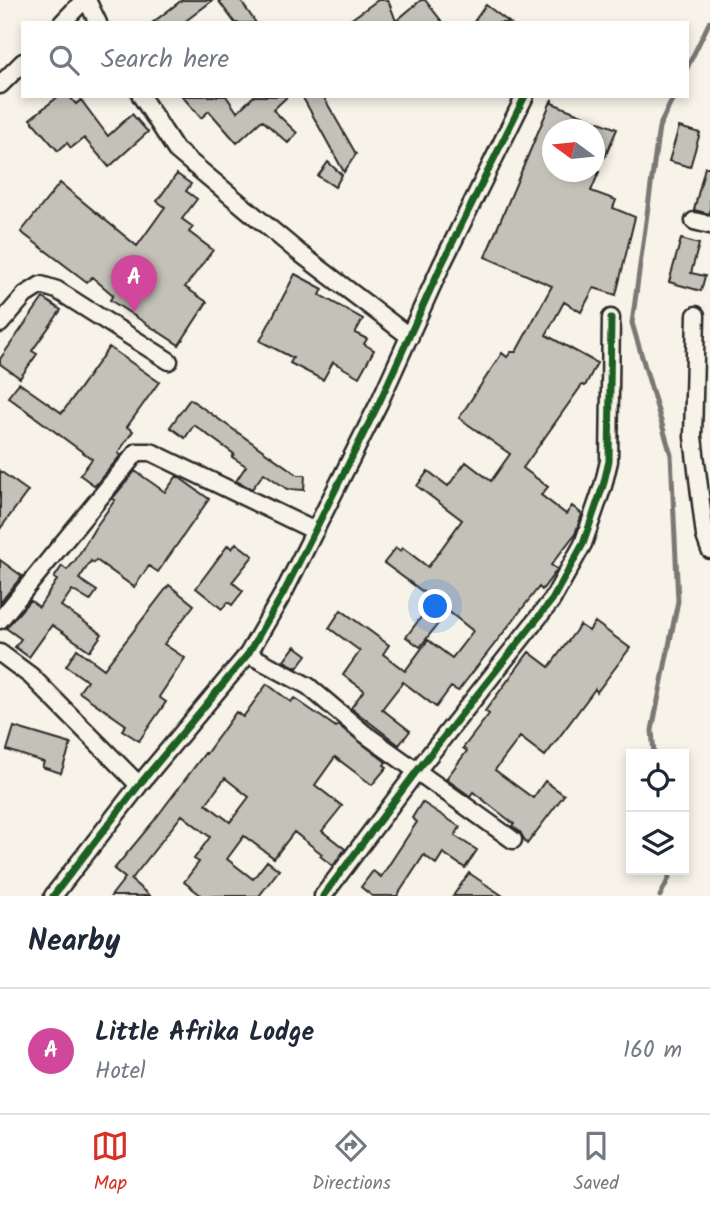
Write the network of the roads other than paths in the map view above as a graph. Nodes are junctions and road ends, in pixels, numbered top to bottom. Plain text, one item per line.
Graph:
1 (86, 0) edge
2 (64, 21) edge
3 (97, 21) edge
4 (21, 64) edge
5 (0, 85) edge
6 (142, 98) edge
7 (524, 98) edge
8 (696, 315) dead end
9 (611, 318) dead end
10 (0, 324) edge
11 (410, 337) junction
12 (169, 360) dead end
13 (315, 531) junction
14 (710, 550) edge
15 (0, 620) edge
16 (0, 653) edge
17 (248, 654) junction
18 (416, 772) junction
19 (139, 785) junction
20 (513, 840) dead end
21 (53, 896) edge
22 (323, 896) edge

1 - 2 street
1 - 3 street
4 - 5 street
6 - 11 street
7 - 11 street
8 - 14 street
9 - 18 street
10 - 12 street
11 - 13 street
13 - 15 street
13 - 17 street
16 - 19 street
17 - 18 street
17 - 19 street
18 - 20 street
18 - 22 street
19 - 21 street

